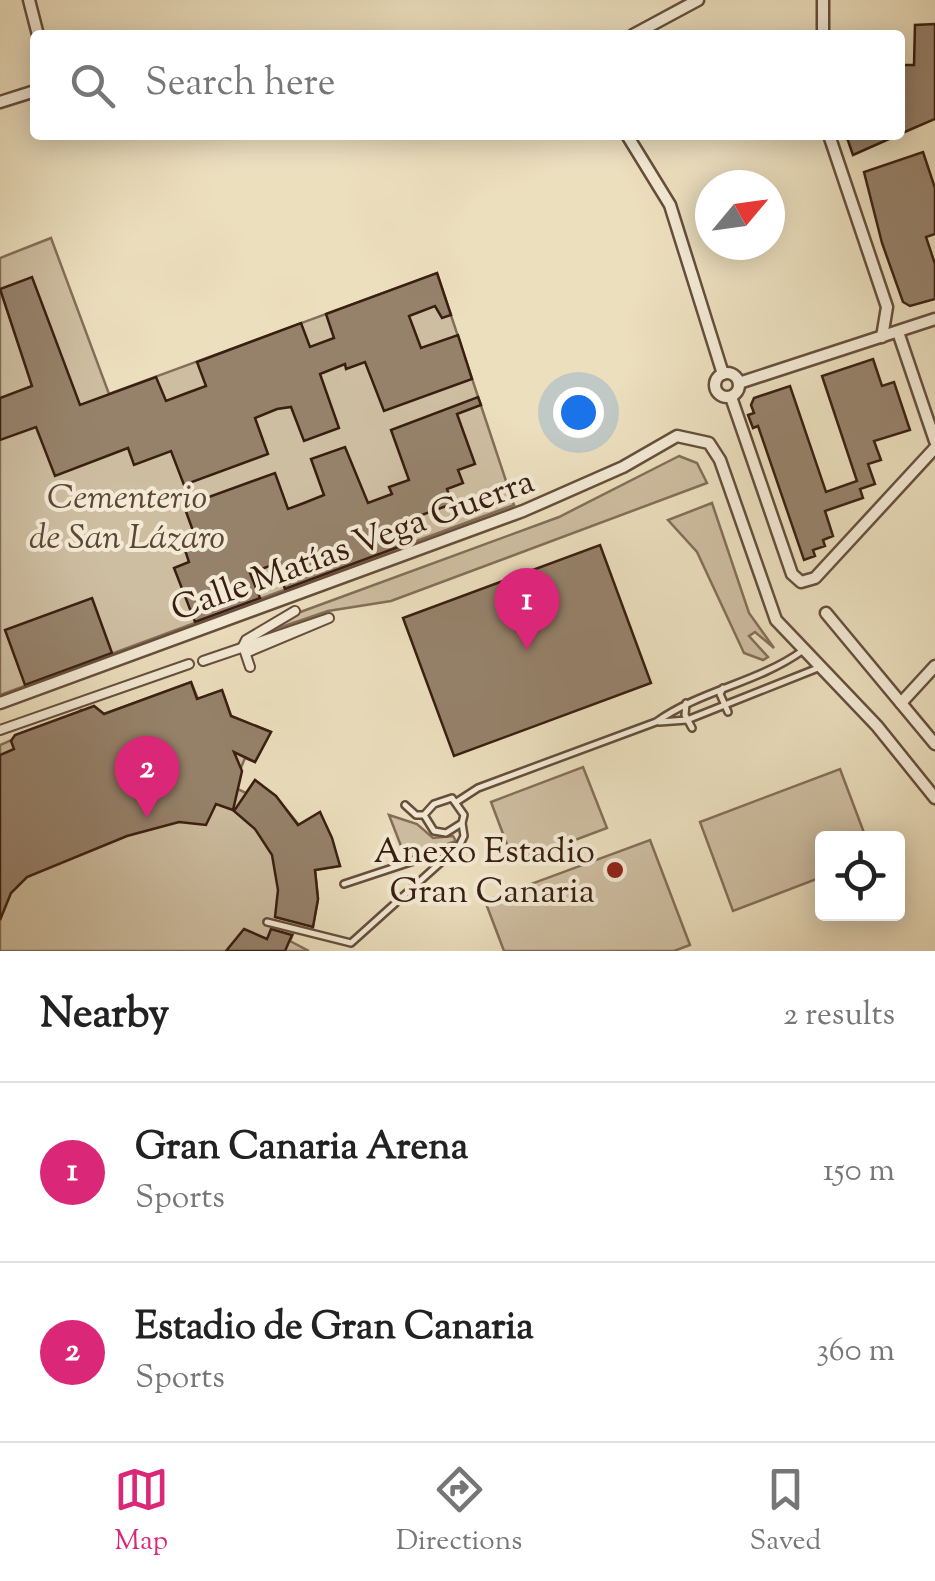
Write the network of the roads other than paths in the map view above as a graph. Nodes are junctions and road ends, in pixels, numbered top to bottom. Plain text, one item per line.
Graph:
1 (29, 0) edge
2 (698, 0) edge
3 (823, 0) edge
4 (37, 30) edge
5 (642, 30) edge
6 (823, 30) edge
7 (30, 93) edge
8 (0, 102) edge
9 (630, 140) edge
10 (830, 140) edge
11 (935, 319) edge
12 (898, 332) junction
13 (882, 337) junction
14 (723, 374) junction
15 (739, 383) junction
16 (732, 397) junction
17 (935, 444) edge
18 (295, 611) dead end
19 (826, 613) dead end
20 (245, 649) junction
21 (804, 650) junction
22 (204, 661) dead end
23 (189, 664) dead end
24 (935, 666) edge
25 (250, 667) dead end
26 (820, 667) junction
27 (723, 688) junction
28 (687, 702) junction
29 (0, 703) edge
30 (900, 703) junction
31 (726, 709) junction
32 (687, 720) junction
33 (656, 722) junction
34 (692, 728) dead end
35 (0, 730) edge
36 (935, 744) edge
37 (935, 798) edge
38 (458, 802) junction
39 (404, 805) dead end
40 (424, 815) junction
41 (462, 823) junction
42 (459, 846) junction
43 (344, 884) dead end
44 (267, 922) dead end

1 - 4 street
2 - 5 street
3 - 6 street
7 - 8 street
9 - 14 street
10 - 13 street
11 - 12 street
12 - 13 street
12 - 17 street
13 - 15 street
14 - 15 street
14 - 16 street
15 - 16 street
16 - 17 street
18 - 20 street
19 - 30 street
20 - 20 street
20 - 22 street
20 - 25 street
21 - 26 street, Calle Matías Vega Guerra
21 - 27 lane
21 - 29 street, Calle Matías Vega Guerra
23 - 35 street
24 - 30 street
26 - 31 lane
26 - 37 street, Calle Matías Vega Guerra
27 - 28 lane
27 - 31 lane
28 - 32 lane
28 - 33 lane
30 - 36 street
31 - 32 lane
32 - 33 lane
32 - 34 lane
33 - 38 lane
38 - 40 lane
38 - 41 lane
39 - 40 lane
40 - 41 lane
41 - 42 lane
42 - 43 lane
42 - 44 lane

